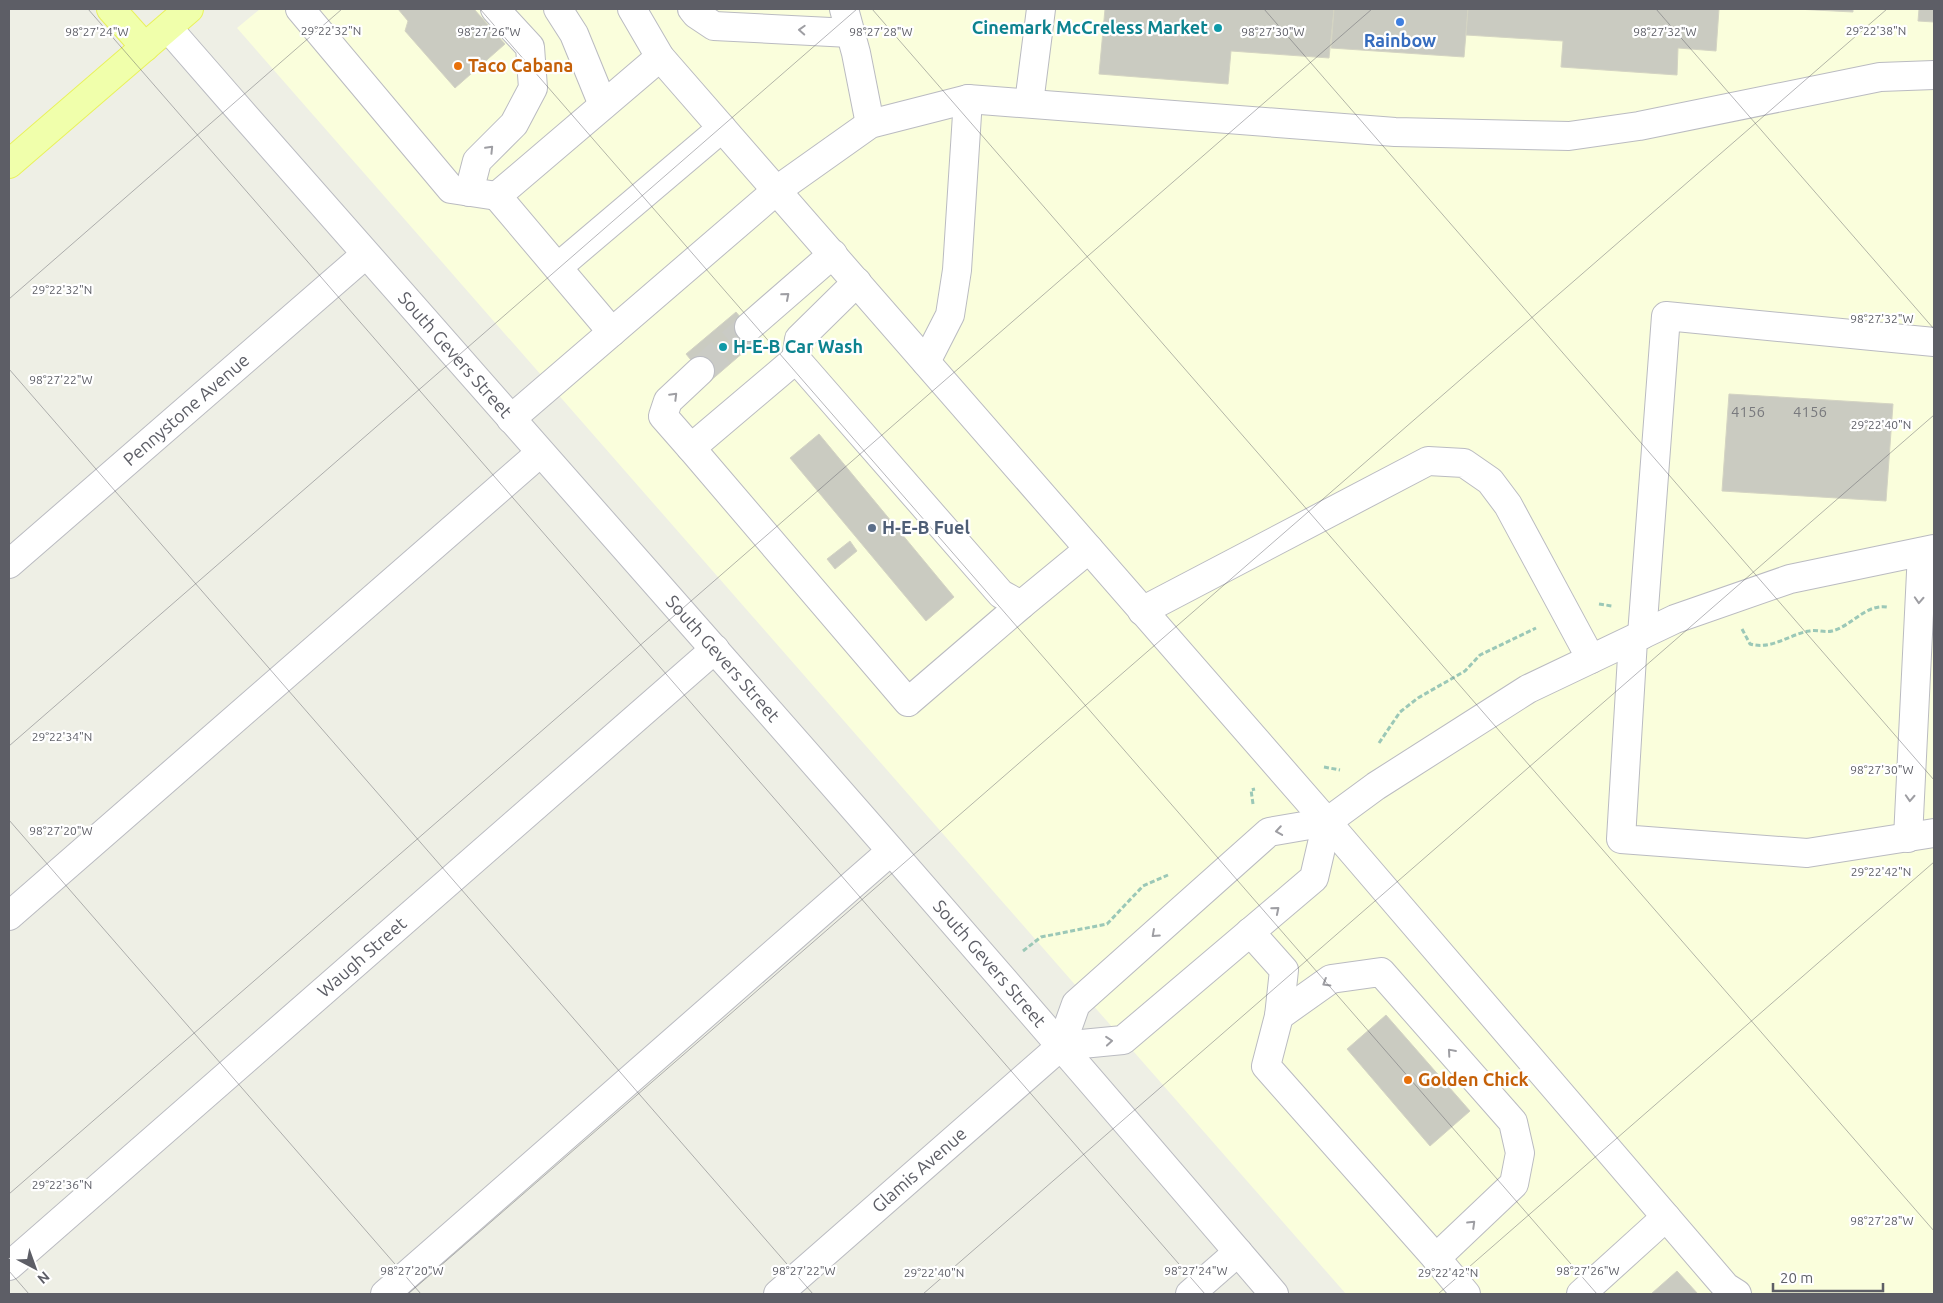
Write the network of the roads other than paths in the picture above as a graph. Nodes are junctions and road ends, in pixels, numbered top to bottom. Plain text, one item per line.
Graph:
1 (111, 9) edge
2 (189, 9) edge
3 (300, 9) edge
4 (495, 9) edge
5 (558, 9) edge
6 (632, 9) edge
7 (692, 9) edge
8 (1040, 9) edge
9 (847, 21) edge
10 (168, 28) junction
11 (145, 47) junction
12 (660, 57) junction
13 (1934, 75) edge
14 (968, 99) junction
15 (1029, 103) junction
16 (604, 105) junction
17 (870, 124) junction
18 (722, 128) junction
19 (9, 164) edge
20 (777, 190) junction
21 (469, 192) junction
22 (497, 196) junction
23 (833, 254) junction
24 (365, 255) junction
25 (558, 267) junction
26 (857, 282) junction
27 (749, 328) tunnel mouth
28 (612, 332) junction
29 (1934, 342) edge
30 (796, 358) junction
31 (926, 362) junction
32 (700, 371) tunnel mouth
33 (510, 419) junction
34 (691, 448) junction
35 (540, 453) junction
36 (1089, 549) junction
37 (1928, 550) edge
38 (9, 564) edge
39 (1021, 605) junction
40 (1142, 610) junction
41 (1638, 637) junction
42 (715, 650) junction
43 (1591, 659) junction
44 (1327, 822) junction
45 (1934, 833) edge
46 (1908, 838) junction
47 (891, 852) junction
48 (9, 916) edge
49 (1250, 932) junction
50 (1279, 1016) junction
51 (1061, 1046) junction
52 (1666, 1218) junction
53 (1238, 1252) junction
54 (1436, 1258) junction
55 (9, 1266) edge
56 (385, 1294) edge
57 (778, 1294) edge
58 (1190, 1294) edge
59 (1274, 1294) edge
60 (1466, 1294) edge
61 (1582, 1294) edge
62 (1738, 1294) edge

1 - 11 main road
2 - 10 main road
3 - 21 street
21 -> 4 street
5 - 16 street
6 - 12 street
9 -> 7 street
8 - 15 street
9 - 17 street
10 - 11 main road
10 - 24 street, South Gevers Street
11 - 19 main road
12 - 16 street
12 - 18 street
13 - 15 street
14 - 15 street
14 - 17 street
14 - 31 street
16 - 22 street
17 - 20 street
18 - 20 street
18 - 25 street
20 - 23 street
20 - 28 street
21 - 22 street
22 - 25 street
23 - 26 street
27 -> 23 street
24 - 33 street, South Gevers Street
24 - 38 street, Pennystone Avenue
25 - 28 street
26 - 30 street
26 - 31 street
28 - 33 street
29 - 41 street
30 - 34 street
30 - 39 street
31 - 36 street
34 -> 32 street
33 - 35 street, South Gevers Street
34 - 39 street
35 - 42 street, South Gevers Street
35 - 48 street
36 - 39 street
36 - 40 street
37 - 41 street
37 -> 46 street
40 - 43 street
40 - 44 street
41 - 43 street
41 - 46 street
42 - 47 street, South Gevers Street
42 - 55 street, Waugh Street
43 - 44 street
49 -> 44 street
44 -> 51 street
44 - 52 street
45 - 46 street
47 - 51 street, South Gevers Street
47 - 56 street
49 - 50 street
51 -> 49 street
50 - 54 street
54 -> 50 street
51 - 53 street, South Gevers Street
51 - 57 street, Glamis Avenue
52 - 61 street
52 - 62 street
53 - 58 street
53 - 59 street, South Gevers Street
54 - 60 street

